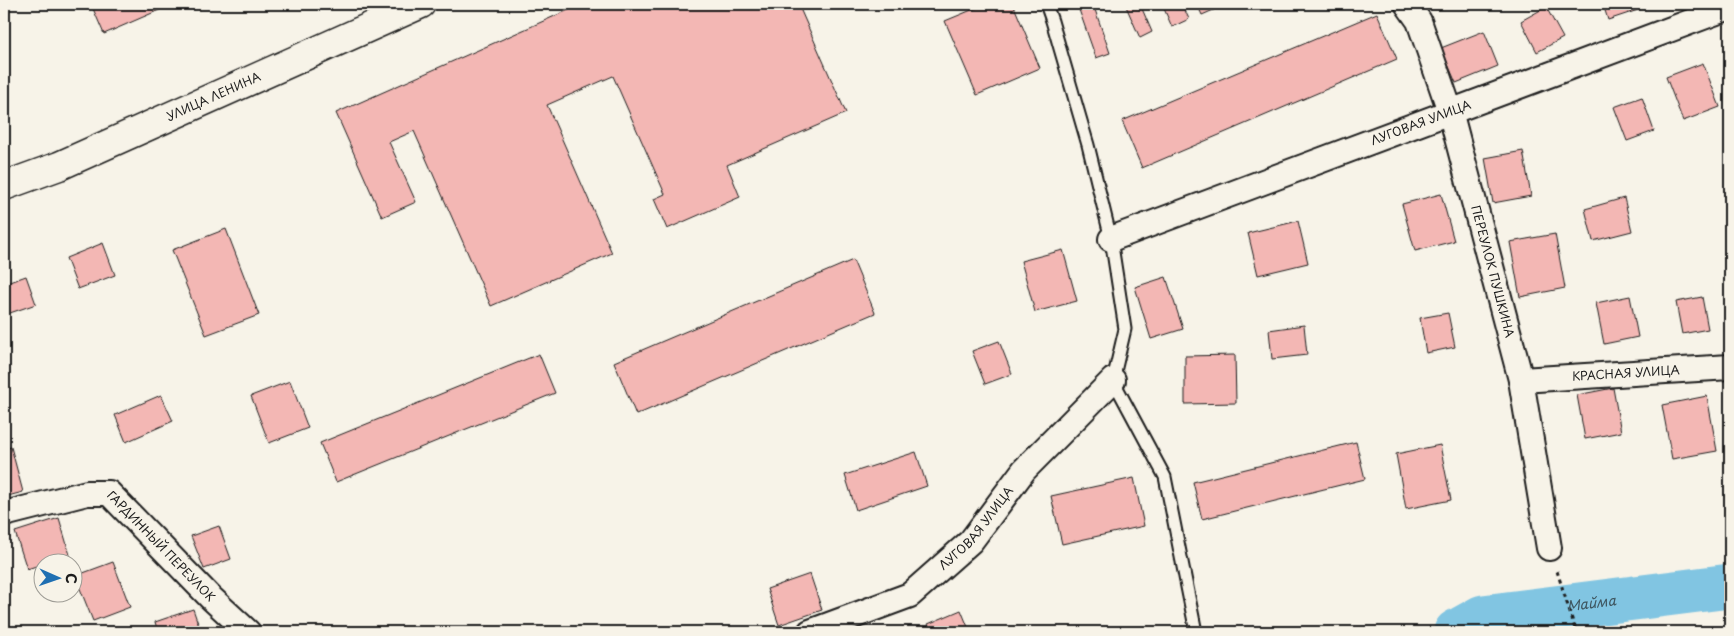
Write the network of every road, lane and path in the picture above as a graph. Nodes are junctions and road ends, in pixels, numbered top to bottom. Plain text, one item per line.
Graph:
1 (421, 4) edge
2 (1046, 4) edge
3 (1408, 4) edge
4 (1730, 7) edge
5 (1450, 111) junction
6 (4, 186) edge
7 (1111, 238) junction
8 (1730, 367) edge
9 (1113, 380) junction
10 (1521, 380) junction
11 (4, 514) edge
12 (1549, 548) joint
13 (248, 632) edge
14 (810, 632) edge
15 (1196, 632) edge
16 (1576, 632) edge

1 - 6 street, УЛИЦА ЛЕНИНА
2 - 7 lane
3 - 5 street, ПЕРЕУЛОК ПУШКИНА
4 - 5 street, ЛУГОВАЯ УЛИЦА
5 - 7 street, ЛУГОВАЯ УЛИЦА
5 - 10 street, ПЕРЕУЛОК ПУШКИНА
7 - 9 lane
8 - 10 street, КРАСНАЯ УЛИЦА
9 - 14 street, ЛУГОВАЯ УЛИЦА
9 - 15 lane
10 - 12 street, ПЕРЕУЛОК ПУШКИНА
11 - 13 street, ГАРДИННЫЙ ПЕРЕУЛОК
12 - 16 path

